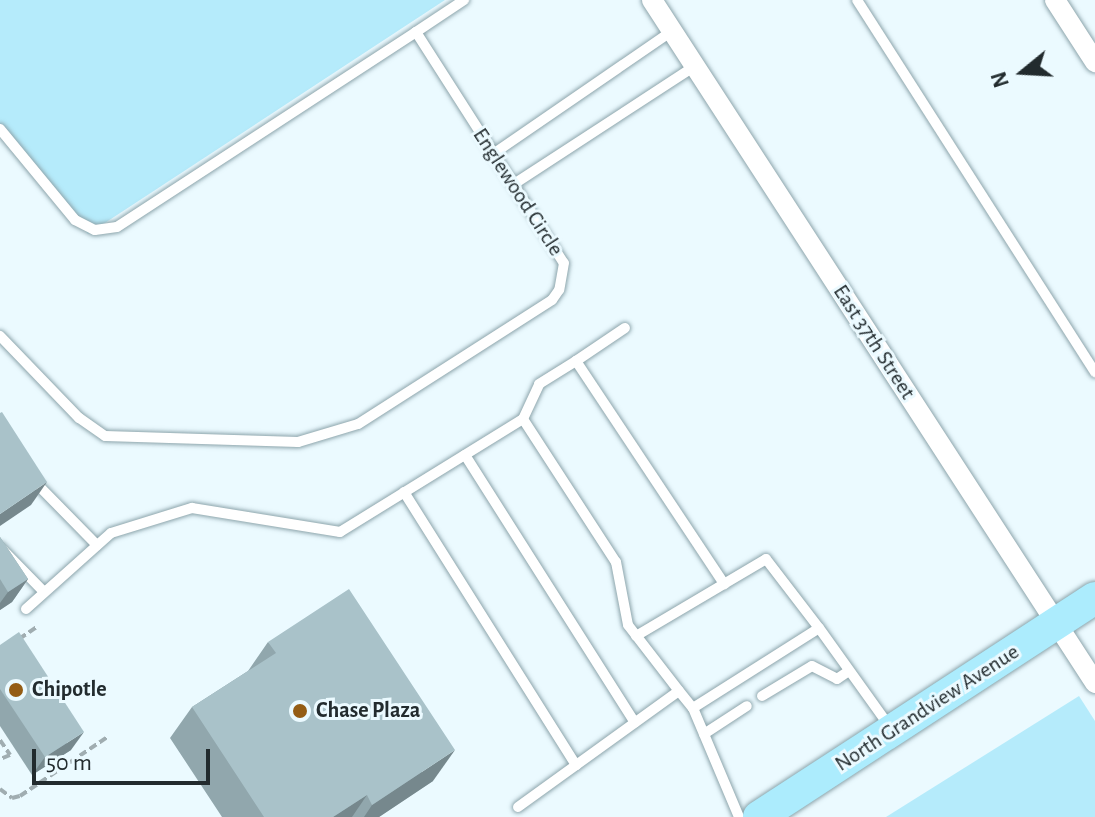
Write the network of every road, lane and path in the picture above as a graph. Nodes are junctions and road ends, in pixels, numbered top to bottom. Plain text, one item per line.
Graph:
1 (464, 0) edge
2 (652, 0) edge
3 (857, 0) edge
4 (1055, 0) edge
5 (672, 31) junction
6 (416, 32) junction
7 (1095, 62) edge
8 (695, 66) junction
9 (0, 129) edge
10 (493, 154) junction
11 (514, 184) junction
12 (625, 328) dead end
13 (0, 336) edge
14 (576, 361) junction
15 (1095, 372) edge
16 (523, 419) junction
17 (465, 455) junction
18 (29, 474) edge
19 (404, 492) junction
20 (97, 545) junction
21 (0, 547) edge
22 (724, 584) junction
23 (44, 592) junction
24 (1095, 598) edge
25 (26, 609) dead end
26 (1057, 623) junction
27 (37, 627) dead end
28 (819, 628) junction
29 (636, 636) junction
30 (11, 644) edge
31 (849, 671) junction
32 (1095, 683) edge
33 (679, 691) junction
34 (762, 696) dead end
35 (747, 706) dead end
36 (693, 708) junction
37 (635, 723) junction
38 (892, 730) junction
39 (704, 734) junction
40 (109, 736) dead end
41 (0, 740) edge
42 (0, 759) edge
43 (576, 765) junction
44 (0, 789) edge
45 (518, 807) dead end
46 (757, 816) edge

1 - 6 lane
2 - 5 street, East 37th Street
3 - 15 lane
4 - 7 street
5 - 8 street, East 37th Street
5 - 10 lane
6 - 9 lane
6 - 10 lane, Englewood Circle
8 - 11 lane
8 - 26 street, East 37th Street
10 - 11 lane, Englewood Circle
11 - 13 lane, Englewood Circle
12 - 14 lane
14 - 16 lane
14 - 22 lane
16 - 17 lane
16 - 29 lane
17 - 19 lane
17 - 37 lane
18 - 20 lane
19 - 20 lane
19 - 43 lane
20 - 23 lane
21 - 23 lane
22 - 28 lane
22 - 29 lane
23 - 25 lane
24 - 26 main road, North Grandview Avenue
26 - 32 street, East 37th Street
26 - 38 main road, North Grandview Avenue
27 - 30 path
28 - 31 lane
28 - 36 lane
29 - 33 lane
31 - 34 lane
31 - 38 lane
33 - 36 lane
33 - 37 lane
35 - 39 lane
36 - 39 lane
37 - 43 lane
38 - 46 main road, North Grandview Avenue
39 - 46 lane
40 - 44 path
41 - 42 path
43 - 45 lane

